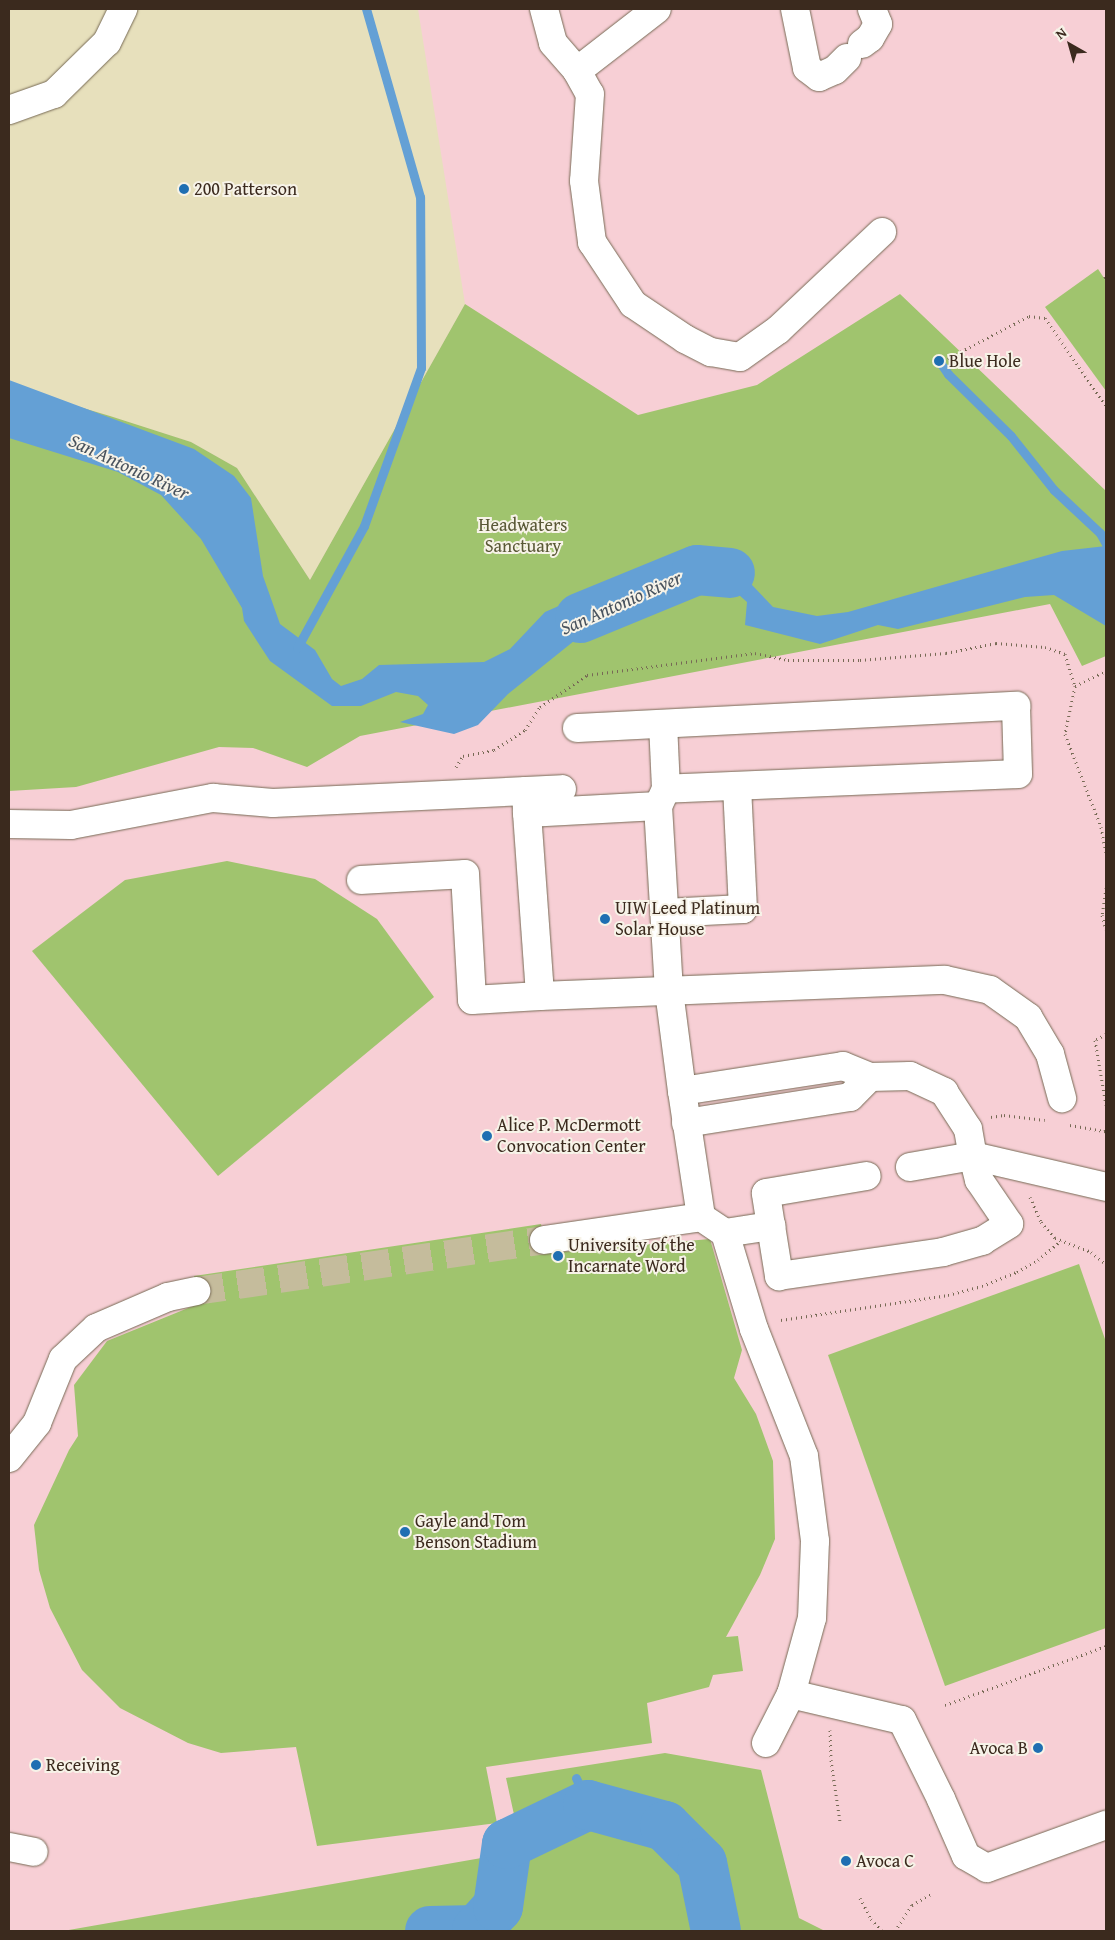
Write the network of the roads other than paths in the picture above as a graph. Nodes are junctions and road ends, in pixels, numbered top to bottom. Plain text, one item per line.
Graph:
1 (123, 9) edge
2 (544, 9) edge
3 (657, 9) edge
4 (795, 9) edge
5 (872, 9) edge
6 (577, 71) junction
7 (9, 110) edge
8 (882, 232) dead end
9 (663, 724) junction
10 (576, 728) dead end
11 (737, 786) junction
12 (562, 789) dead end
13 (662, 797) junction
14 (527, 802) junction
15 (9, 824) edge
16 (361, 880) dead end
17 (665, 913) junction
18 (670, 991) junction
19 (540, 996) junction
20 (870, 1078) junction
21 (682, 1091) junction
22 (1059, 1115) road end
23 (686, 1123) junction
24 (974, 1156) junction
25 (910, 1167) dead end
26 (867, 1176) dead end
27 (1106, 1187) edge
28 (701, 1217) junction
29 (771, 1226) junction
30 (724, 1233) junction
31 (544, 1240) tunnel mouth
32 (196, 1291) tunnel mouth
33 (9, 1458) edge
34 (791, 1694) junction
35 (766, 1743) dead end
36 (1106, 1825) edge

1 - 7 lane
2 - 6 lane
3 - 6 lane
4 - 5 lane
6 - 8 lane
9 - 10 lane
9 - 11 lane
9 - 13 lane
11 - 13 lane
11 - 17 lane
12 - 14 lane
13 - 14 lane
13 - 17 lane
14 - 15 lane
14 - 19 lane
16 - 19 lane
17 - 18 lane
18 - 19 lane
18 - 21 lane
18 - 22 lane
20 - 21 lane
20 - 23 lane
20 - 24 lane
21 - 23 lane
23 - 28 lane
24 - 25 lane
24 - 27 lane
24 - 29 lane
26 - 29 lane
28 - 30 lane
28 - 31 lane
29 - 30 lane
30 - 34 lane
32 - 33 lane
34 - 35 lane
34 - 36 lane

